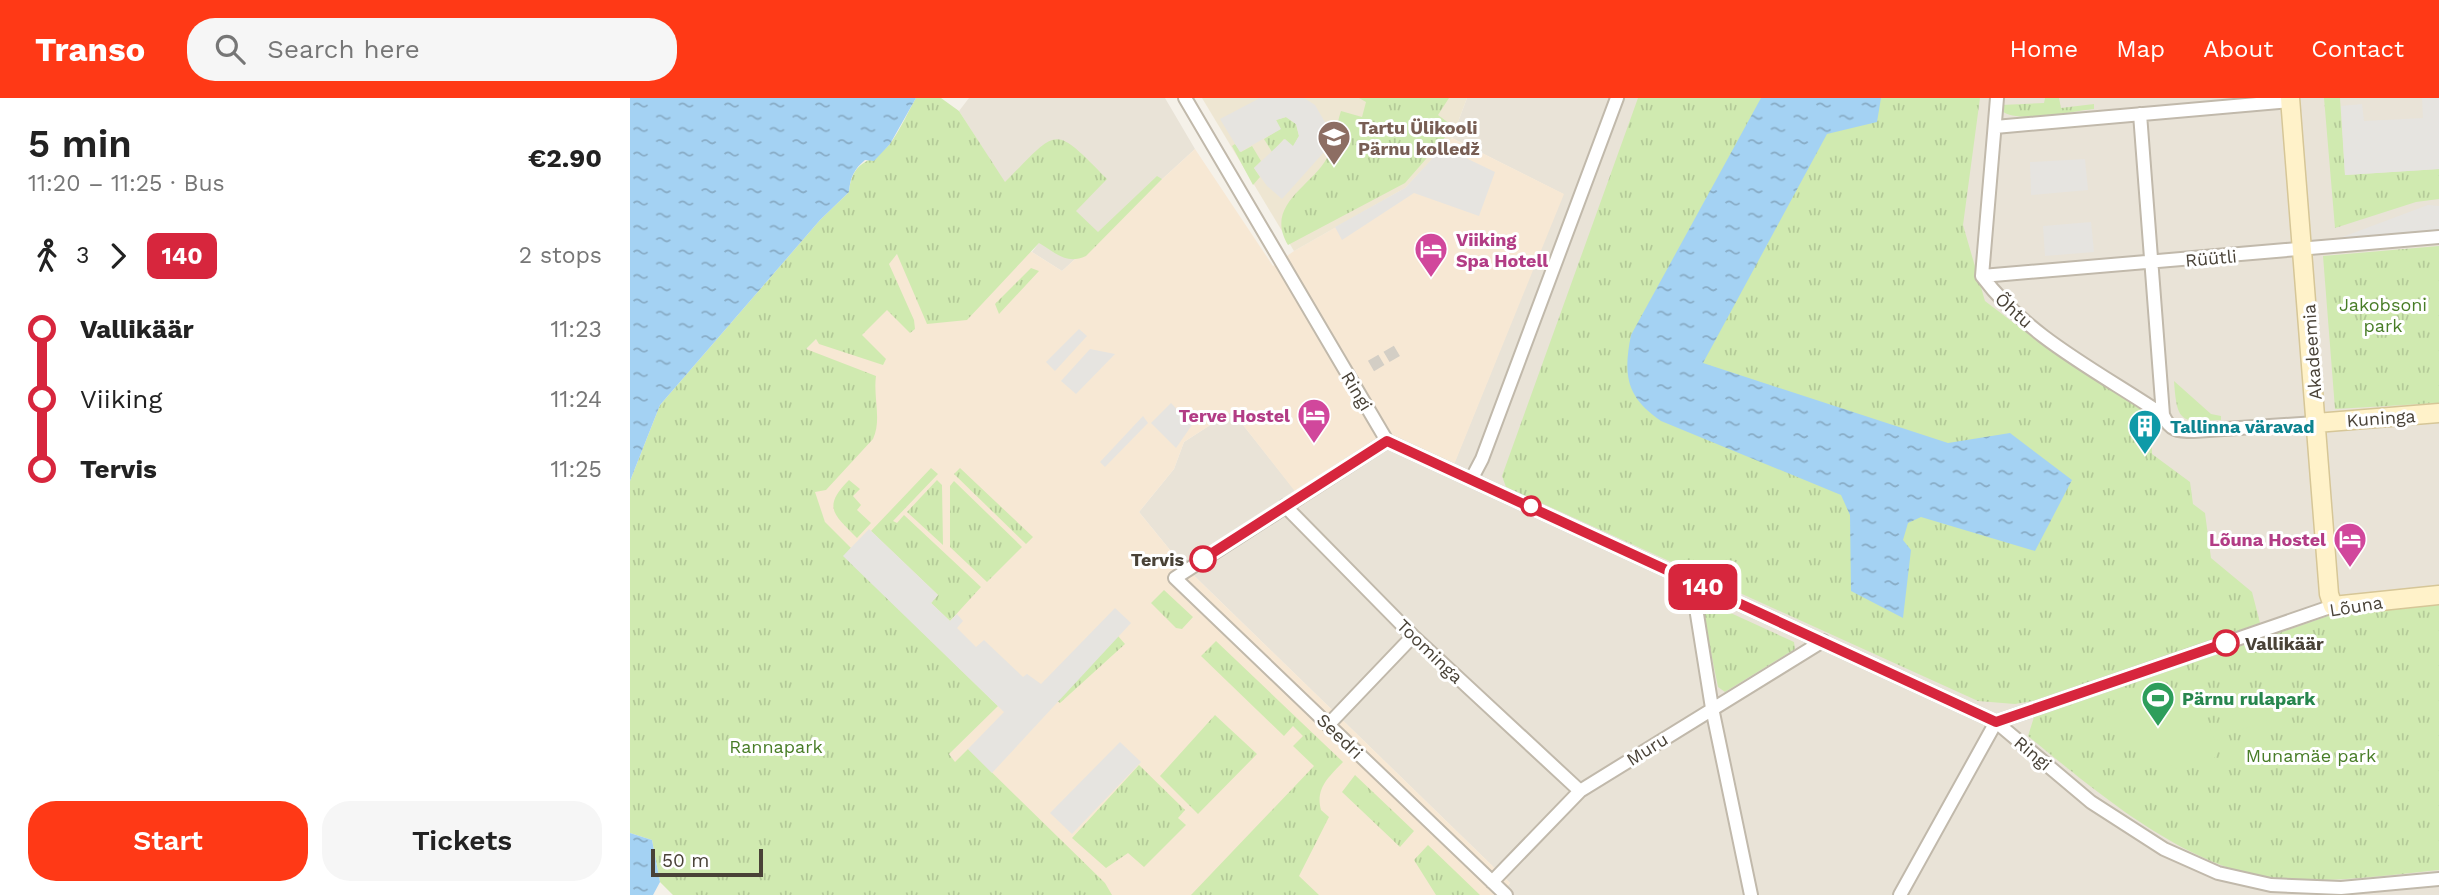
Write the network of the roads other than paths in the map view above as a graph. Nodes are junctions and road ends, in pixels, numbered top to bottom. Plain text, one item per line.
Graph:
1 (1185, 98) edge
2 (1617, 98) edge
3 (1997, 98) edge
4 (2291, 100) edge
5 (2140, 114) junction
6 (1995, 127) junction
7 (2439, 237) edge
8 (2304, 249) junction
9 (2152, 262) junction
10 (1982, 276) junction
11 (2439, 413) edge
12 (2164, 415) junction
13 (2316, 423) junction
14 (1387, 441) junction
15 (1472, 478) junction
16 (1285, 506) junction
17 (1692, 583) junction
18 (2439, 595) edge
19 (2333, 606) junction
20 (1413, 636) junction
21 (1823, 641) junction
22 (1712, 708) junction
23 (1996, 722) junction
24 (1328, 725) junction
25 (1580, 791) junction
26 (2439, 879) edge
27 (1492, 882) junction
28 (2341, 891) edge
29 (1506, 895) edge
30 (1751, 895) edge
31 (1900, 895) edge

1 - 14 street, Ringi
2 - 15 street
3 - 6 street, Õhtu
4 - 5 street
4 - 8 street, Akadeemia
5 - 6 street
5 - 9 street
6 - 10 street, Õhtu
7 - 8 street, Rüütli
8 - 9 street, Rüütli
8 - 13 street, Akadeemia
9 - 10 street, Rüütli
9 - 12 street
10 - 12 street, Õhtu
11 - 13 street, Kuninga
12 - 13 street, Kuninga
13 - 19 street, Akadeemia
14 - 15 street, Ringi
14 - 16 street
15 - 17 street, Ringi
16 - 20 street, Toominga
16 - 24 street, Seedri
17 - 21 street, Ringi
17 - 22 street
18 - 19 street, Lõuna
19 - 23 street, Lõuna
20 - 24 street
20 - 25 street, Toominga
21 - 22 street, Muru
21 - 23 street, Ringi
22 - 25 street, Muru
22 - 30 street
23 - 28 street, Ringi
23 - 31 street
24 - 27 street, Seedri
25 - 27 street, Muru
26 - 28 street, Ringi
27 - 29 street, Seedri

